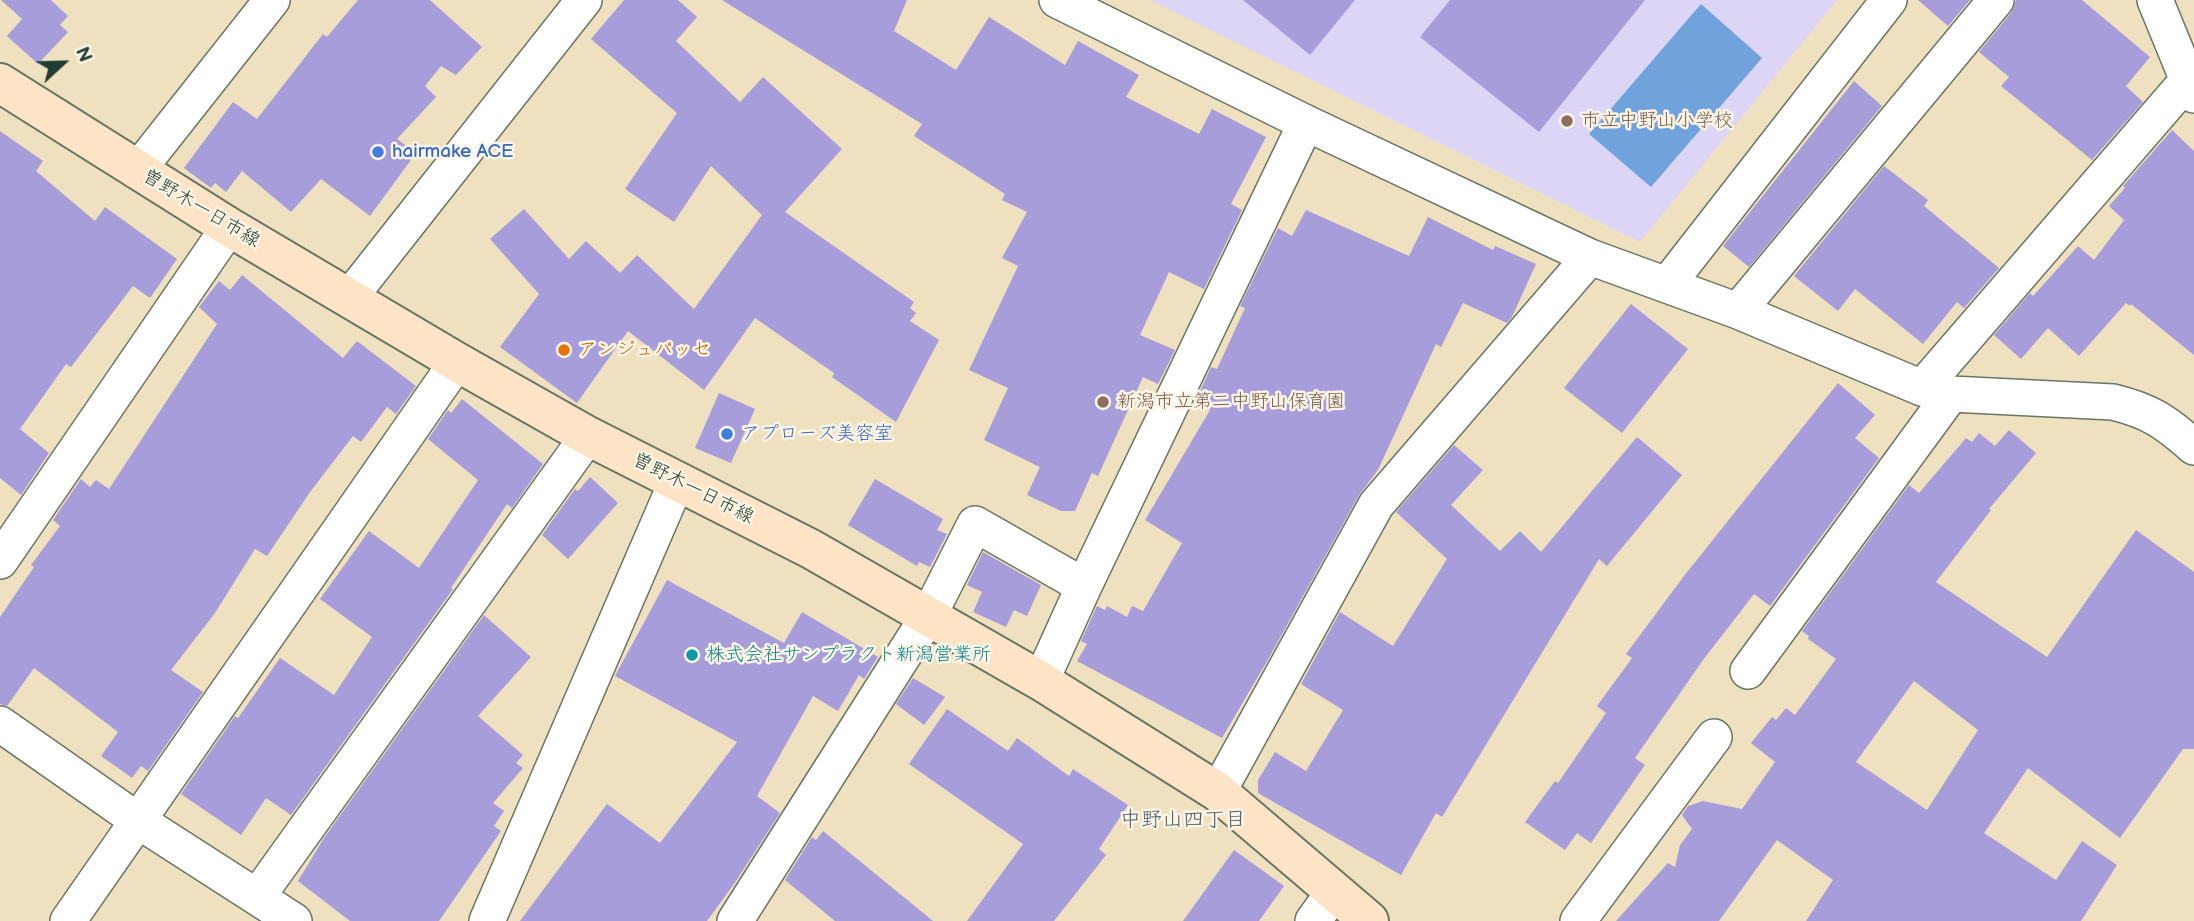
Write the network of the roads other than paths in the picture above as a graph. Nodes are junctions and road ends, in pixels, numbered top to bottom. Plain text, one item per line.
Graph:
1 (272, 0) edge
2 (584, 0) edge
3 (1057, 0) edge
4 (1889, 0) edge
5 (1996, 0) edge
6 (2155, 0) edge
7 (0, 83) edge
8 (2191, 88) edge
9 (1306, 123) junction
10 (137, 171) junction
11 (229, 227) junction
12 (1590, 257) junction
13 (1667, 285) junction
14 (349, 298) junction
15 (1738, 311) junction
16 (457, 362) junction
17 (1936, 391) junction
18 (588, 436) junction
19 (2194, 447) edge
20 (677, 481) junction
21 (0, 561) edge
22 (1084, 586) junction
23 (929, 615) junction
24 (1748, 671) dead end
25 (1041, 681) junction
26 (0, 724) edge
27 (1714, 737) dead end
28 (1218, 792) junction
29 (137, 820) junction
30 (257, 897) junction
31 (1323, 907) edge
32 (68, 921) edge
33 (294, 921) edge
34 (487, 921) edge
35 (735, 921) edge
36 (1369, 921) edge
37 (1578, 921) edge

1 - 10 street
2 - 14 street
3 - 9 street
4 - 13 street
5 - 15 street
6 - 8 street
7 - 10 main road, 曽野木一日市線
8 - 17 street
9 - 12 street
9 - 22 street
10 - 11 main road, 曽野木一日市線
11 - 14 main road, 曽野木一日市線
11 - 21 street
12 - 13 street
12 - 28 street
13 - 15 street
14 - 16 main road, 曽野木一日市線
15 - 17 street
16 - 18 main road, 曽野木一日市線
16 - 29 street
17 - 19 street
17 - 24 street
18 - 20 main road, 曽野木一日市線
18 - 30 street
20 - 23 main road, 曽野木一日市線
20 - 34 street
22 - 23 street
22 - 25 street
23 - 25 main road, 曽野木一日市線
23 - 35 street
25 - 28 main road, 曽野木一日市線
26 - 29 street
27 - 37 street
28 - 31 main road, 曽野木一日市線
29 - 30 street
29 - 32 street
30 - 33 street
31 - 36 main road, 曽野木一日市線

